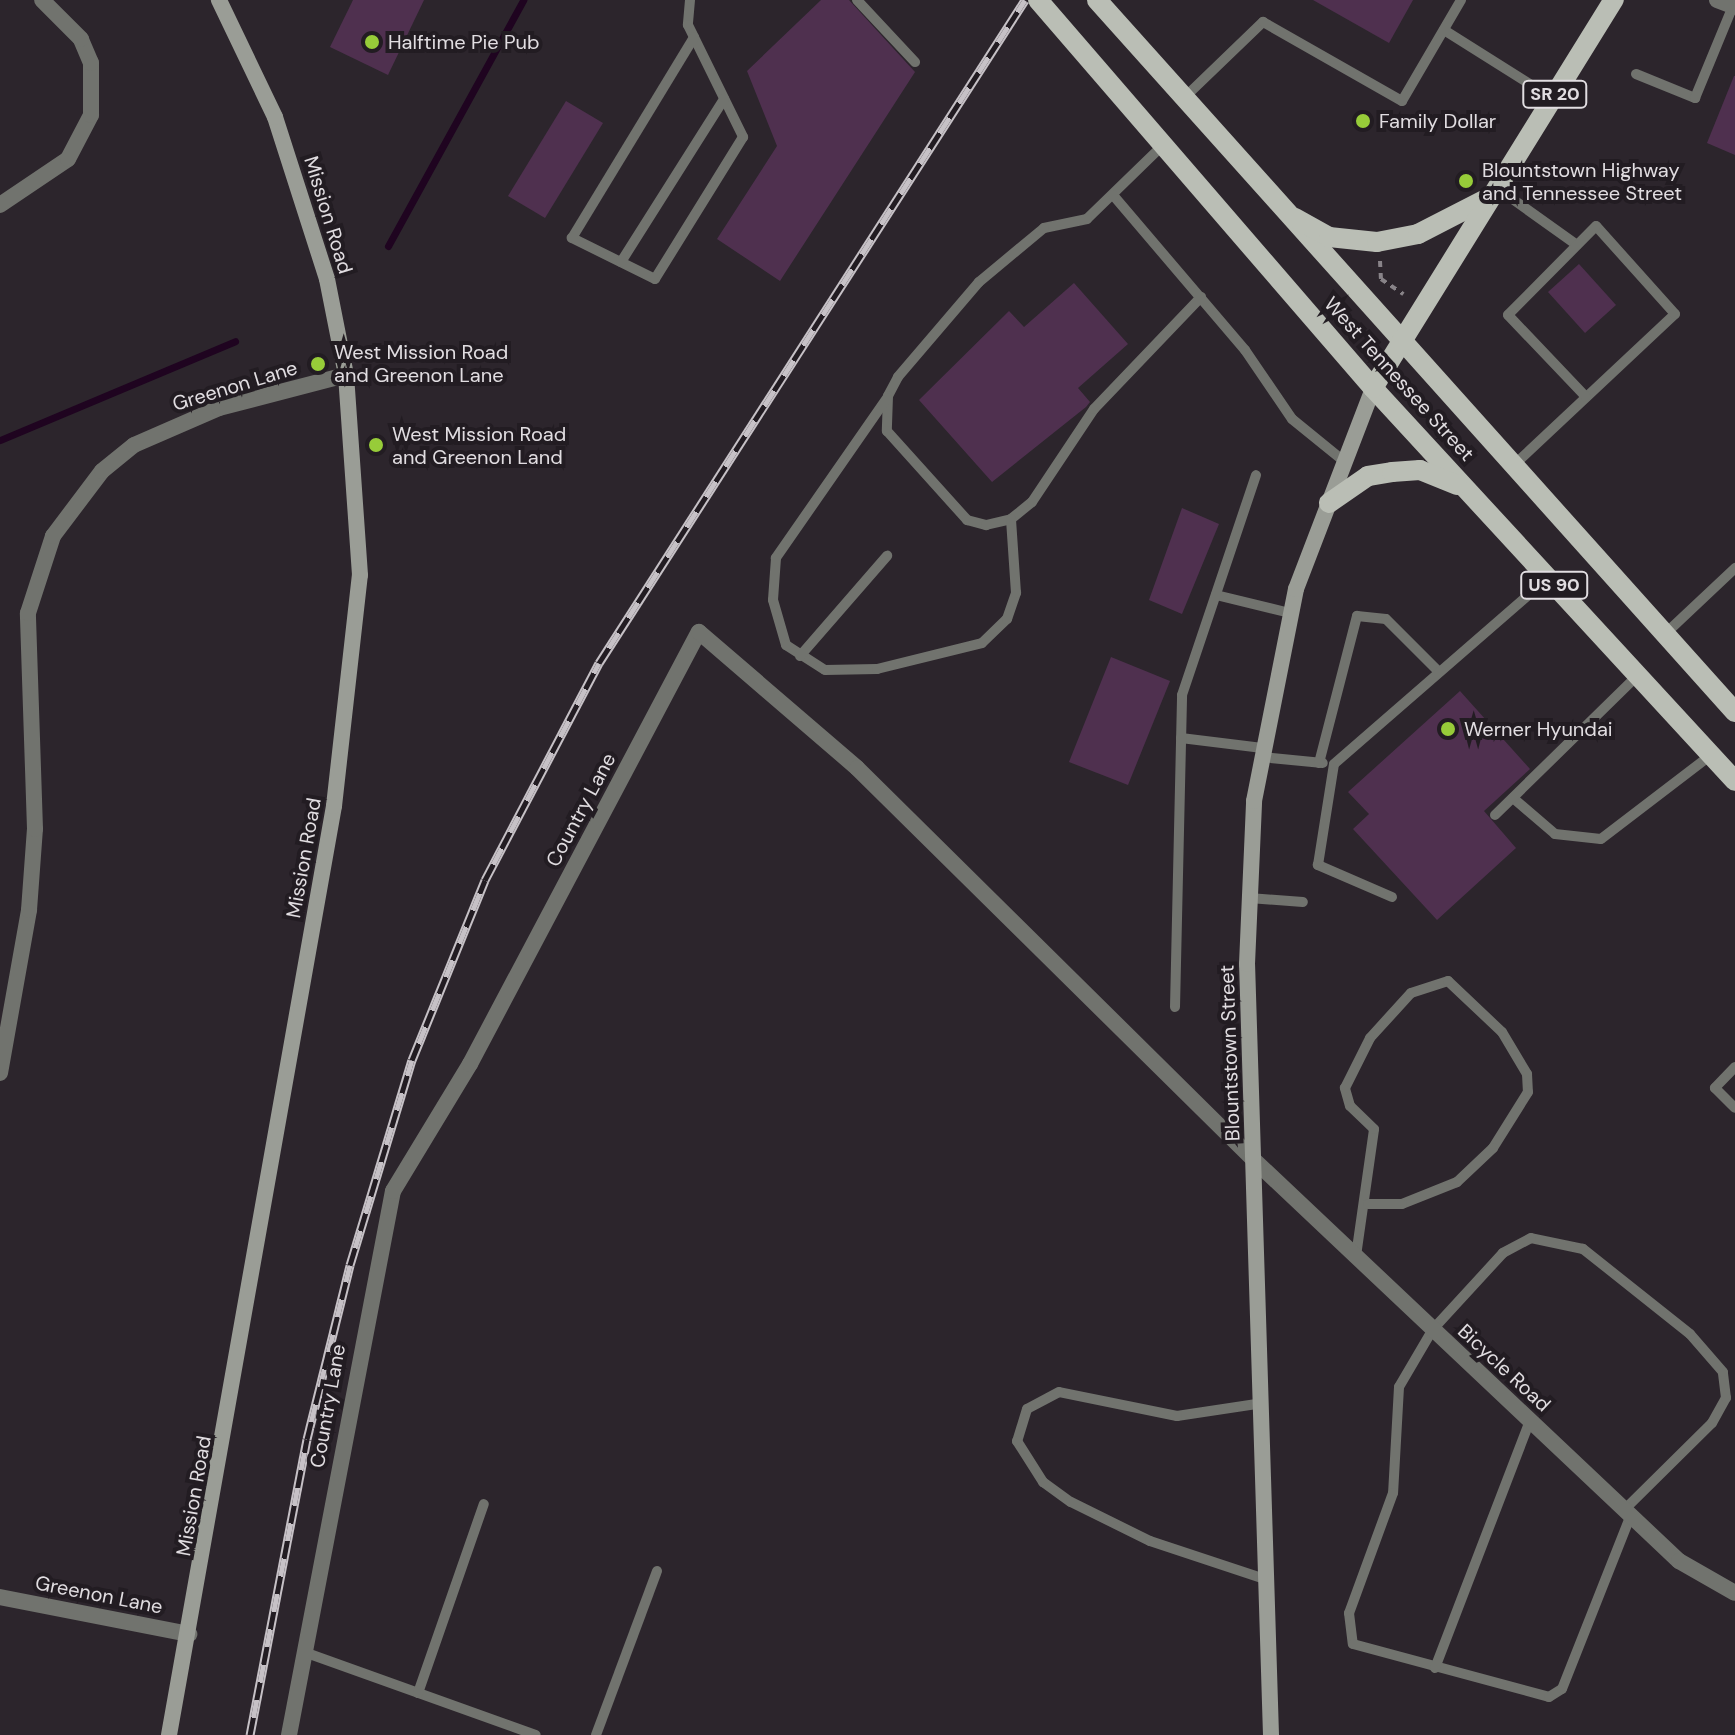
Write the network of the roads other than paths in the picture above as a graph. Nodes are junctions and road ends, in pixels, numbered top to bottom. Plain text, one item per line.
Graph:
1 (42, 0) edge
2 (219, 0) edge
3 (690, 0) edge
4 (857, 0) edge
5 (1038, 0) edge
6 (1097, 0) edge
7 (1461, 0) edge
8 (1614, 0) edge
9 (1728, 4) edge
10 (1444, 30) junction
11 (694, 37) junction
12 (915, 62) dead end
13 (1636, 74) dead end
14 (1552, 98) junction
15 (724, 99) junction
16 (1183, 99) junction
17 (1163, 145) junction
18 (1492, 193) junction
19 (1113, 195) junction
20 (0, 205) edge
21 (1280, 209) junction
22 (1577, 245) junction
23 (621, 262) junction
24 (1201, 297) junction
25 (1401, 347) junction
26 (346, 375) junction
27 (1373, 388) junction
28 (888, 396) junction
29 (1586, 397) junction
30 (1345, 462) junction
31 (1511, 468) junction
32 (1256, 475) dead end
33 (1465, 488) junction
34 (1329, 503) junction
35 (1011, 519) junction
36 (887, 556) dead end
37 (1735, 568) edge
38 (1548, 578) junction
39 (1216, 595) junction
40 (1290, 613) junction
41 (1664, 635) junction
42 (800, 656) junction
43 (1439, 672) junction
44 (1637, 676) junction
45 (1735, 712) edge
46 (1181, 738) junction
47 (1261, 753) junction
48 (1711, 755) junction
49 (1319, 763) junction
50 (1334, 764) junction
51 (1735, 781) edge
52 (1513, 798) junction
53 (1495, 815) dead end
54 (1392, 897) dead end
55 (1249, 898) junction
56 (1303, 902) dead end
57 (1175, 1007) dead end
58 (1735, 1067) edge
59 (0, 1073) edge
60 (1735, 1108) edge
61 (1254, 1160) junction
62 (1368, 1204) junction
63 (1356, 1256) junction
64 (1433, 1329) junction
65 (1263, 1403) junction
66 (1530, 1420) junction
67 (484, 1504) dead end
68 (1628, 1512) junction
69 (657, 1571) dead end
70 (1268, 1580) junction
71 (1735, 1593) edge
72 (0, 1597) edge
73 (189, 1634) junction
74 (304, 1652) junction
75 (1435, 1668) junction
76 (418, 1693) junction
77 (169, 1735) edge
78 (289, 1735) edge
79 (536, 1735) edge
80 (596, 1735) edge
81 (1271, 1735) edge

1 - 20 street
2 - 26 main road, Mission Road
3 - 11 lane
4 - 12 lane
5 - 17 main road, West Tennessee Street / US 90
6 - 16 main road, West Tennessee Street / US 90
7 - 10 lane
8 - 14 main road, SR 20
9 - 13 lane
10 - 14 lane
10 - 16 lane
11 - 15 lane
11 - 23 lane
14 - 18 main road, SR 20
15 - 23 lane
15 - 23 lane
16 - 21 main road, West Tennessee Street / US 90
17 - 19 lane
17 - 27 main road, West Tennessee Street / US 90
18 - 21 main road
18 - 22 lane
18 - 25 main road, SR 20
19 - 24 lane
19 - 28 lane
21 - 25 main road, West Tennessee Street / US 90
22 - 29 lane
22 - 29 lane
24 - 30 lane
24 - 35 lane
25 - 27 main road, SR 20
25 - 31 main road, West Tennessee Street / US 90
26 - 59 street, Greenon Lane
26 - 73 main road, Mission Road
27 - 30 main road, Blountstown Street
27 - 33 main road, West Tennessee Street / US 90
28 - 35 lane
28 - 42 lane
29 - 31 lane
30 - 34 main road, Blountstown Street
31 - 41 main road, West Tennessee Street / US 90
32 - 39 lane
33 - 34 main road
33 - 38 main road, West Tennessee Street / US 90
34 - 40 main road, Blountstown Street
35 - 42 lane
36 - 42 lane
37 - 41 lane
38 - 43 lane
38 - 44 main road, West Tennessee Street / US 90
39 - 40 lane
39 - 46 lane
40 - 47 main road, Blountstown Street
41 - 45 main road, West Tennessee Street / US 90
43 - 49 lane
43 - 50 lane
44 - 48 main road, West Tennessee Street / US 90
44 - 52 lane
46 - 47 lane
46 - 57 lane
47 - 49 lane
47 - 55 main road, Blountstown Street
48 - 51 main road, West Tennessee Street / US 90
48 - 52 lane
49 - 50 lane
50 - 54 lane
52 - 53 lane
55 - 56 lane
55 - 61 main road, Blountstown Street
58 - 60 lane
61 - 63 street, Bicycle Road
61 - 65 main road, Blountstown Street
61 - 74 street, Country Lane
62 - 62 lane
62 - 63 lane
63 - 64 street, Bicycle Road
64 - 66 street, Bicycle Road
64 - 68 lane
64 - 75 lane
65 - 70 main road, Blountstown Street
65 - 70 lane
66 - 68 street, Bicycle Road
66 - 75 lane
67 - 76 lane
68 - 71 street, Bicycle Road
68 - 75 lane
69 - 80 lane
70 - 81 main road, Blountstown Street
72 - 73 street, Greenon Lane
73 - 77 main road, Mission Road
74 - 76 lane
74 - 78 street, Country Lane
76 - 79 lane

